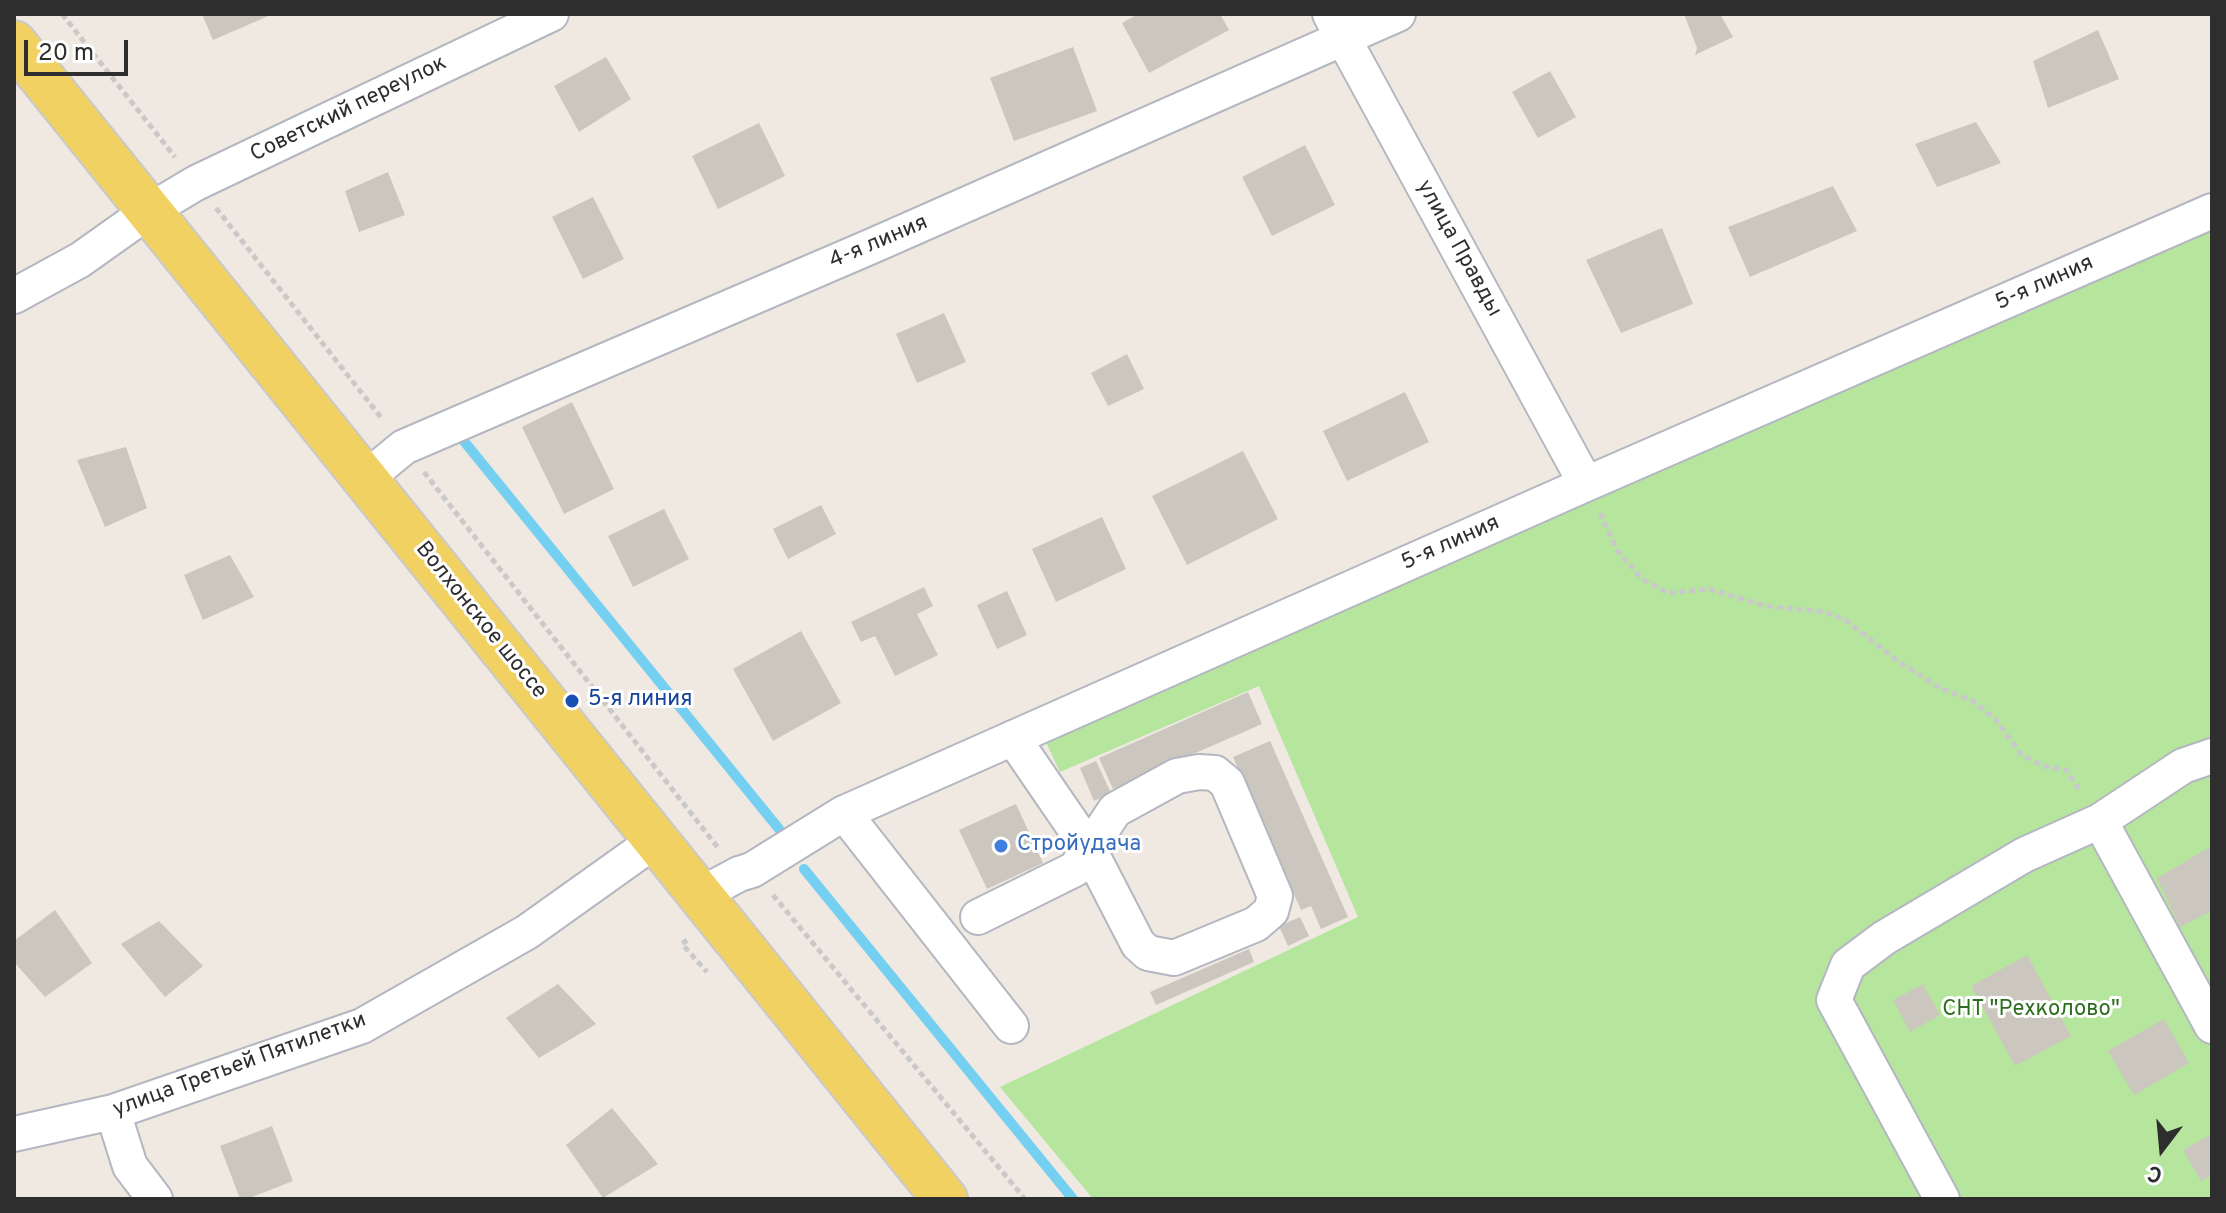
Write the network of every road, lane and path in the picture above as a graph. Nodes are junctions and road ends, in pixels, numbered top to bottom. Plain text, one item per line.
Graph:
1 (62, 14) edge
2 (551, 14) edge
3 (1398, 14) edge
4 (1337, 26) edge
5 (14, 43) edge
6 (196, 183) junction
7 (149, 211) junction
8 (2212, 211) edge
9 (14, 296) edge
10 (404, 447) junction
11 (365, 479) junction
12 (1586, 484) junction
13 (1013, 738) junction
14 (2212, 756) edge
15 (844, 813) junction
16 (2100, 821) junction
17 (656, 840) junction
18 (1089, 849) junction
19 (745, 872) junction
20 (708, 906) junction
21 (978, 917) dead end
22 (707, 972) dead end
23 (1011, 1026) dead end
24 (2212, 1026) edge
25 (113, 1112) junction
26 (14, 1134) edge
27 (155, 1199) edge
28 (945, 1199) edge
29 (1025, 1199) edge
30 (1942, 1199) edge

1 - 6 path
2 - 6 street, Советский переулок
3 - 4 street, 4-я линия
4 - 10 street, 4-я линия
4 - 12 street, улица Правды
5 - 7 main road, Волхонское шоссе
6 - 7 street, Советский переулок
6 - 10 path
7 - 9 street, Советский переулок
7 - 11 main road, Волхонское шоссе
8 - 12 street, 5-я линия
10 - 11 street, 4-я линия
10 - 19 path
11 - 17 main road, Волхонское шоссе
12 - 13 street, 5-я линия
12 - 16 path
13 - 15 street, 5-я линия
13 - 18 street
14 - 16 street
15 - 19 street, 5-я линия
15 - 23 street
16 - 24 street
16 - 30 street
17 - 20 main road, Волхонское шоссе
17 - 25 street, улица Третьей Пятилетки
18 - 18 street
18 - 21 street
19 - 20 street, 5-я линия
19 - 29 path
20 - 22 path
20 - 28 main road, Волхонское шоссе
25 - 26 street, улица Третьей Пятилетки
25 - 27 street

